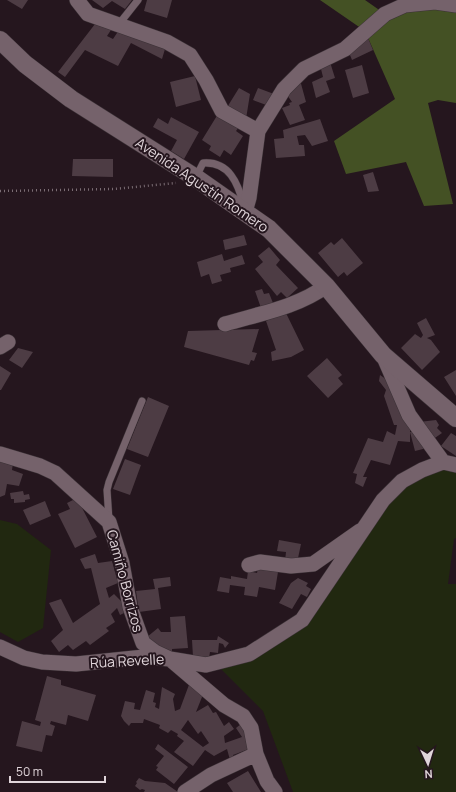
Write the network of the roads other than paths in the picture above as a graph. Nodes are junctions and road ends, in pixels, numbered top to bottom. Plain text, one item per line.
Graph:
1 (77, 0) edge
2 (138, 0) edge
3 (456, 5) edge
4 (119, 24) junction
5 (0, 40) edge
6 (258, 131) junction
7 (196, 178) junction
8 (245, 212) junction
9 (326, 286) junction
10 (225, 324) dead end
11 (383, 355) junction
12 (142, 400) dead end
13 (456, 418) edge
14 (0, 454) edge
15 (449, 463) edge
16 (109, 522) junction
17 (364, 528) junction
18 (249, 565) dead end
19 (0, 647) edge
20 (170, 659) junction
21 (256, 754) junction
22 (185, 792) edge
23 (275, 792) edge

1 - 4 street
2 - 4 lane
3 - 6 street
4 - 6 street
5 - 7 street, Avenida Agustín Romero
6 - 8 street
7 - 8 street, Avenida Agustín Romero
7 - 8 lane
8 - 9 street, Avenida Agustín Romero
9 - 10 street
9 - 11 street, Avenida Agustín Romero
11 - 13 street, Avenida Agustín Romero
11 - 15 street
12 - 16 lane
14 - 16 street, Camiño Borrizos
15 - 17 street
16 - 20 street, Camiño Borrizos
17 - 18 street
17 - 20 street
19 - 20 street, Rúa Revelle
20 - 21 street, Rúa Revelle
21 - 22 street
21 - 23 street, Rúa Revelle

